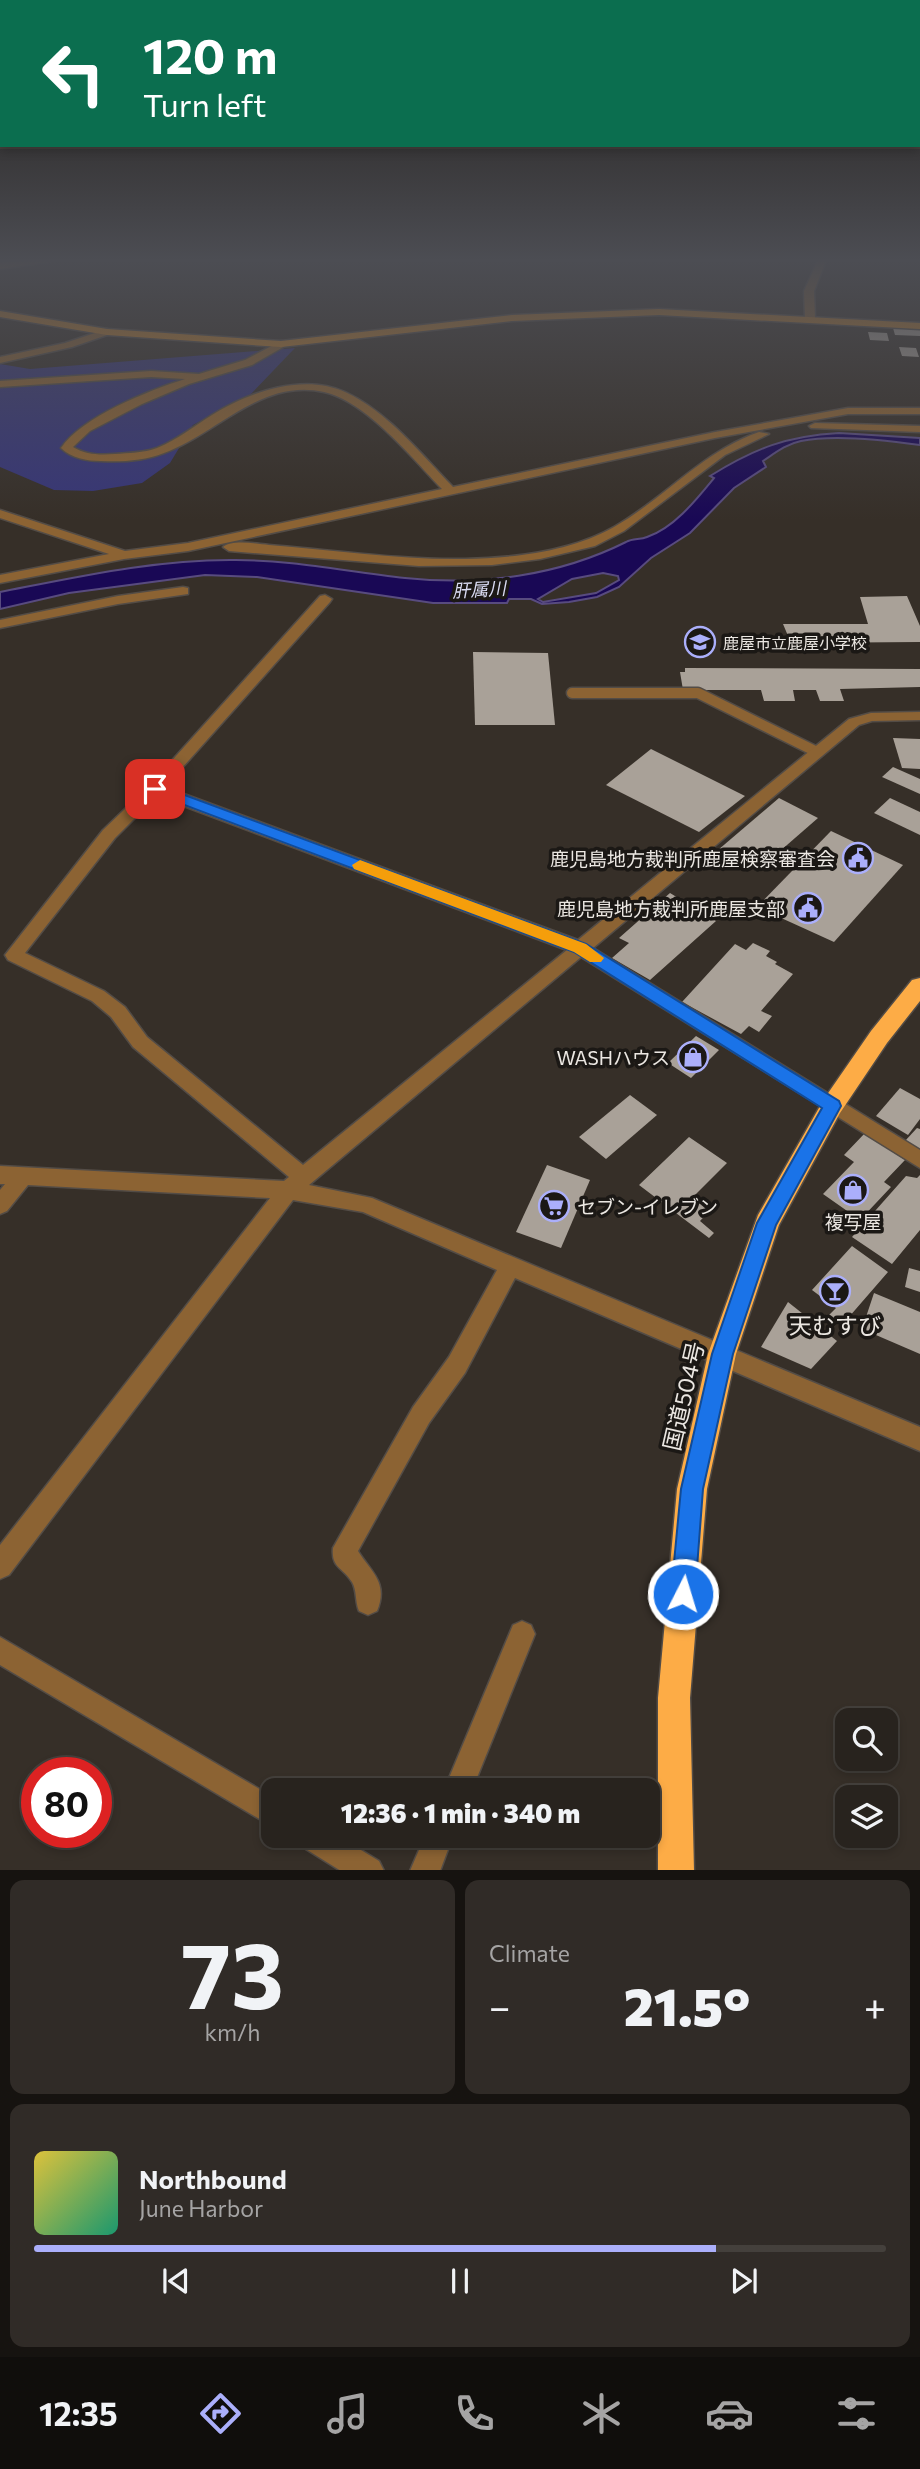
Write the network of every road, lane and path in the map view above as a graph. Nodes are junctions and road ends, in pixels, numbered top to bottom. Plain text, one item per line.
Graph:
1 (67, 345) edge
2 (280, 345) edge
3 (0, 360) edge
4 (201, 377) junction
5 (0, 384) edge
6 (920, 411) edge
7 (920, 429) edge
8 (450, 491) junction
9 (0, 514) edge
10 (188, 547) junction
11 (124, 555) junction
12 (1, 578) edge
13 (183, 591) dead end
14 (326, 599) dead end
15 (0, 624) edge
16 (572, 693) dead end
17 (920, 716) edge
18 (817, 752) junction
19 (155, 789) junction
20 (580, 948) junction
21 (920, 986) edge
22 (832, 1106) junction
23 (920, 1160) edge
24 (0, 1175) edge
25 (23, 1176) junction
26 (296, 1184) junction
27 (0, 1205) edge
28 (511, 1265) junction
29 (722, 1354) junction
30 (920, 1439) edge
31 (0, 1566) edge
32 (368, 1602) dead end
33 (522, 1634) dead end
34 (0, 1650) edge
35 (463, 1778) edge
36 (261, 1806) edge
37 (331, 1848) edge
38 (434, 1848) edge
39 (367, 1870) edge
40 (425, 1870) edge
41 (676, 1870) edge

1 - 3 street
2 - 4 street
4 - 5 street
4 - 8 street
6 - 8 street
7 - 10 street
8 - 10 street
9 - 11 street
10 - 11 street
11 - 12 street
13 - 15 street
14 - 19 street
16 - 18 lane
17 - 18 street
18 - 20 street
19 - 20 street
19 - 26 street
20 - 22 street
20 - 26 street
21 - 22 highway, 国道504号
22 - 23 street
22 - 29 highway, 国道504号
24 - 25 street
25 - 26 street
25 - 27 street
26 - 28 street
26 - 31 street
28 - 29 street
28 - 32 street
29 - 30 street
29 - 41 highway, 国道504号
33 - 35 street
34 - 36 street
37 - 39 street
38 - 40 street

